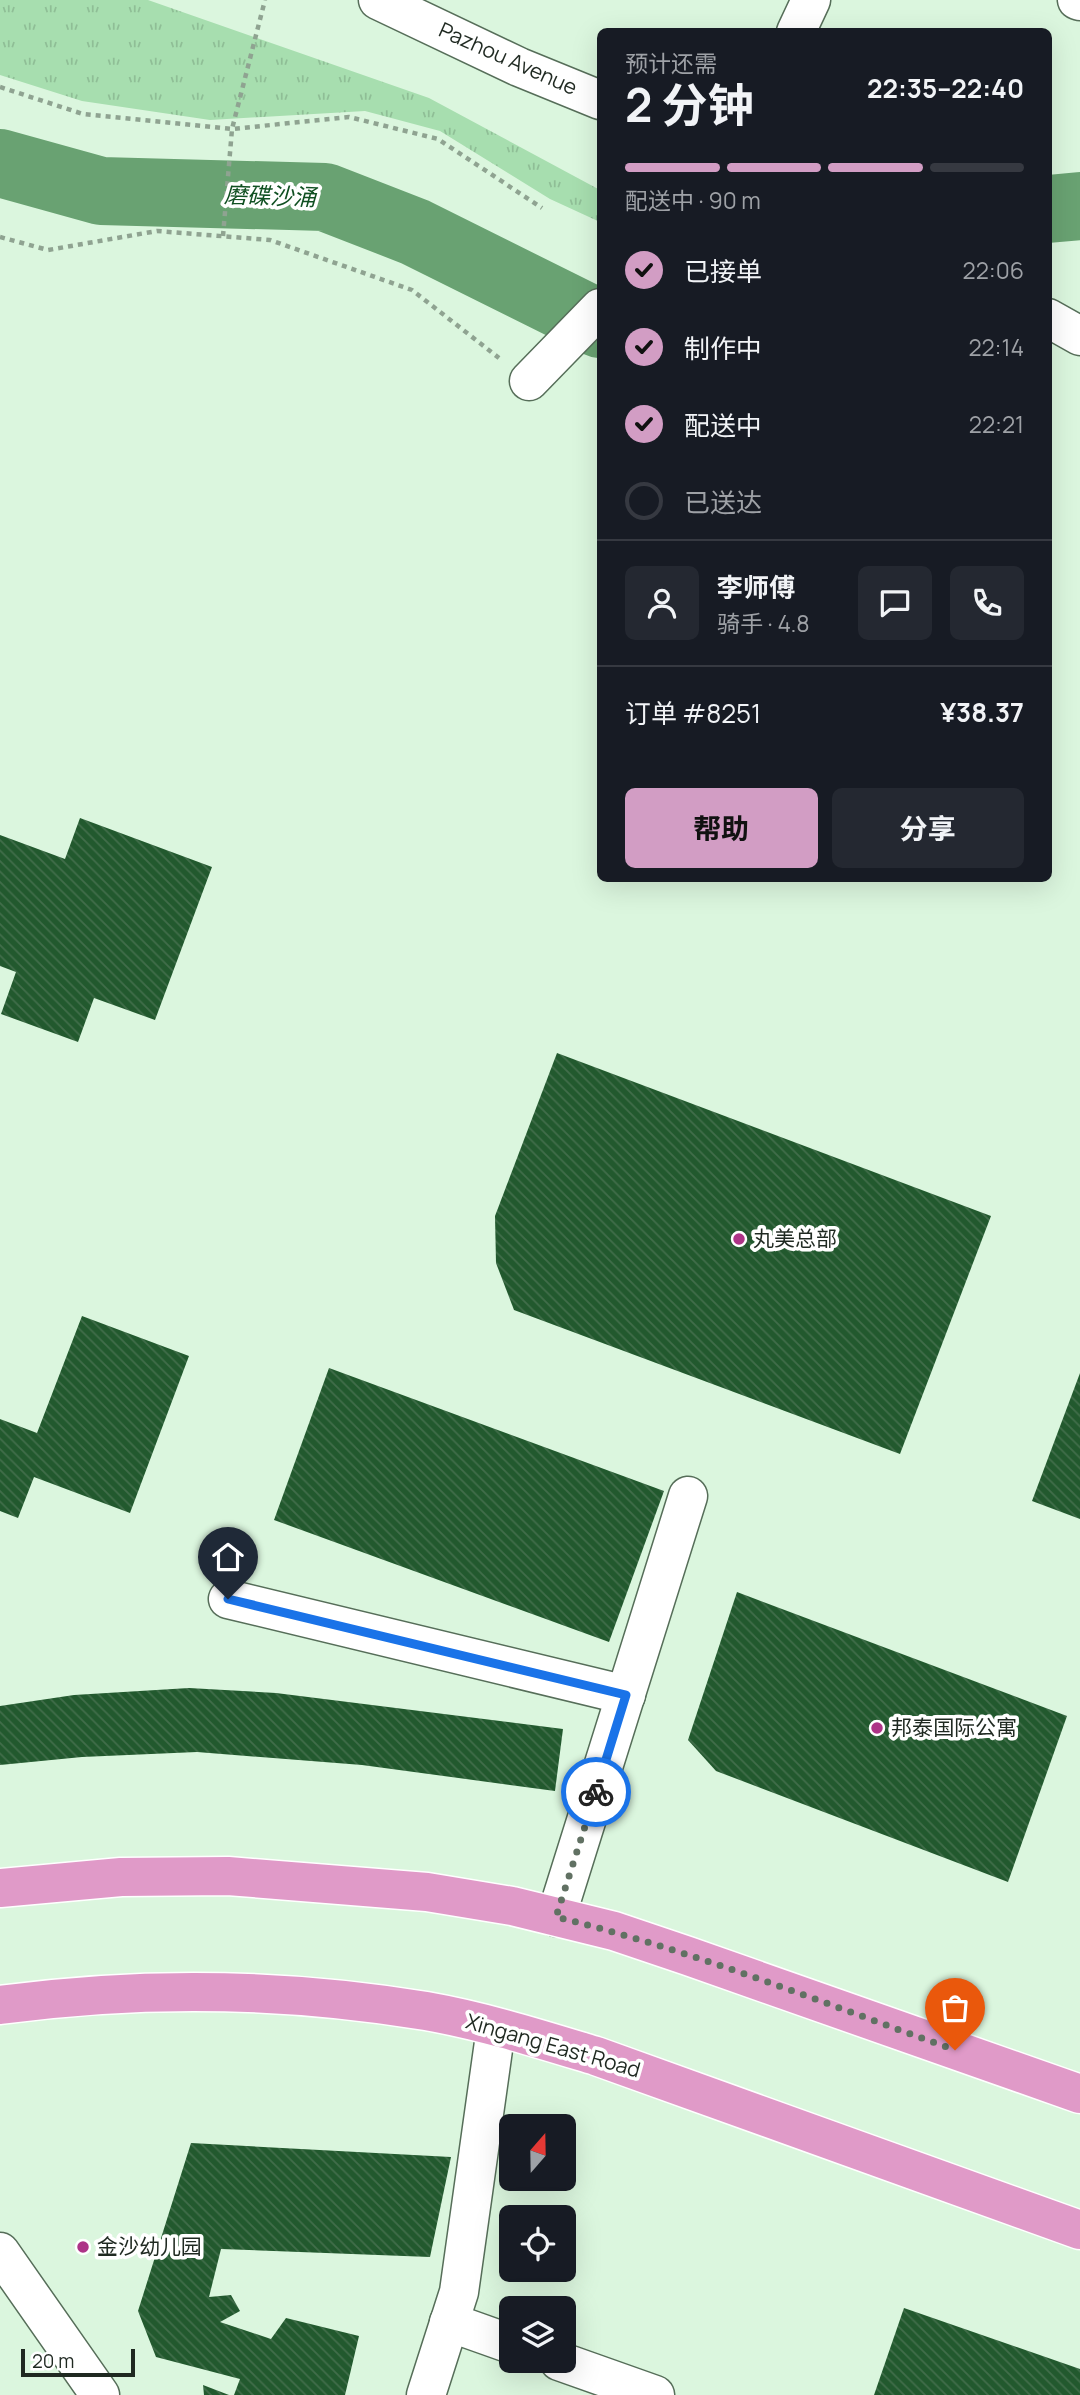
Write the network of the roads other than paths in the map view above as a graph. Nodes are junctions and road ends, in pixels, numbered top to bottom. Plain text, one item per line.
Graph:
1 (379, 0) edge
2 (811, 0) edge
3 (798, 28) edge
4 (597, 99) edge
5 (597, 310) edge
6 (1052, 320) edge
7 (1080, 336) edge
8 (530, 382) road end
9 (688, 1496) dead end
10 (228, 1599) dead end
11 (626, 1695) junction
12 (0, 1888) edge
13 (556, 1917) junction
14 (0, 2005) edge
15 (496, 2028) junction
16 (1080, 2094) edge
17 (1080, 2231) edge
18 (0, 2252) edge
19 (449, 2322) junction
20 (499, 2340) edge
21 (576, 2367) edge
22 (100, 2395) edge
23 (426, 2395) edge
24 (655, 2395) edge

1 - 4 street, Pazhou Avenue
2 - 3 street
5 - 8 street
6 - 7 street
9 - 11 street
10 - 11 street
11 - 13 street
12 - 13 main road
13 - 16 main road
14 - 15 main road, Xingang East Road
15 - 17 main road, Xingang East Road
15 - 19 street
18 - 22 street
19 - 20 street
19 - 23 street
21 - 24 street

